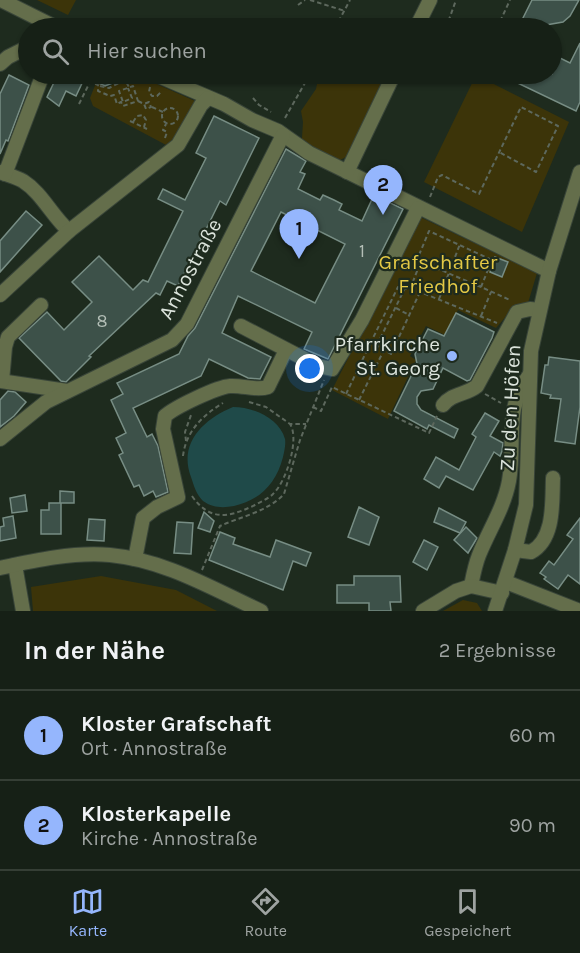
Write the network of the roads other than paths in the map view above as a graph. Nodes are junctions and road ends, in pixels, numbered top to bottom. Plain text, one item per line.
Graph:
1 (1, 0) edge
2 (430, 0) edge
3 (37, 18) edge
4 (421, 18) edge
5 (18, 52) edge
6 (0, 64) edge
7 (39, 84) edge
8 (167, 84) edge
9 (389, 84) edge
10 (208, 98) junction
11 (283, 135) junction
12 (347, 172) junction
13 (580, 172) edge
14 (3, 173) edge
15 (421, 209) junction
16 (69, 231) junction
17 (549, 271) junction
18 (0, 295) edge
19 (41, 305) dead end
20 (534, 309) junction
21 (241, 326) dead end
22 (286, 350) junction
23 (530, 374) junction
24 (1, 381) edge
25 (67, 391) junction
26 (443, 405) road end
27 (0, 439) edge
28 (553, 478) dead end
29 (515, 550) junction
30 (135, 559) junction
31 (15, 565) junction
32 (0, 568) edge
33 (471, 586) junction
34 (504, 588) junction
35 (580, 610) edge
36 (23, 611) edge
37 (261, 611) edge
38 (423, 611) edge
39 (495, 611) edge

1 - 3 street
2 - 4 street
5 - 6 street
7 - 14 street
8 - 10 street
9 - 12 street
10 - 11 street
10 - 16 street
11 - 12 street
11 - 25 street, Annostraße
12 - 15 street
13 - 17 street, Zu den Höfen
14 - 16 street
15 - 17 street
15 - 22 street
16 - 18 street
17 - 20 street, Zu den Höfen
19 - 24 street
20 - 23 street, Zu den Höfen
20 - 26 street
21 - 22 street
22 - 30 street
23 - 29 street, Zu den Höfen
23 - 33 street
24 - 25 street
25 - 27 street, Annostraße
28 - 29 street
29 - 34 street, Zu den Höfen
30 - 31 street
30 - 37 street
31 - 32 street
31 - 36 street
33 - 34 street
33 - 38 street
34 - 35 street
34 - 39 street, Zu den Höfen

